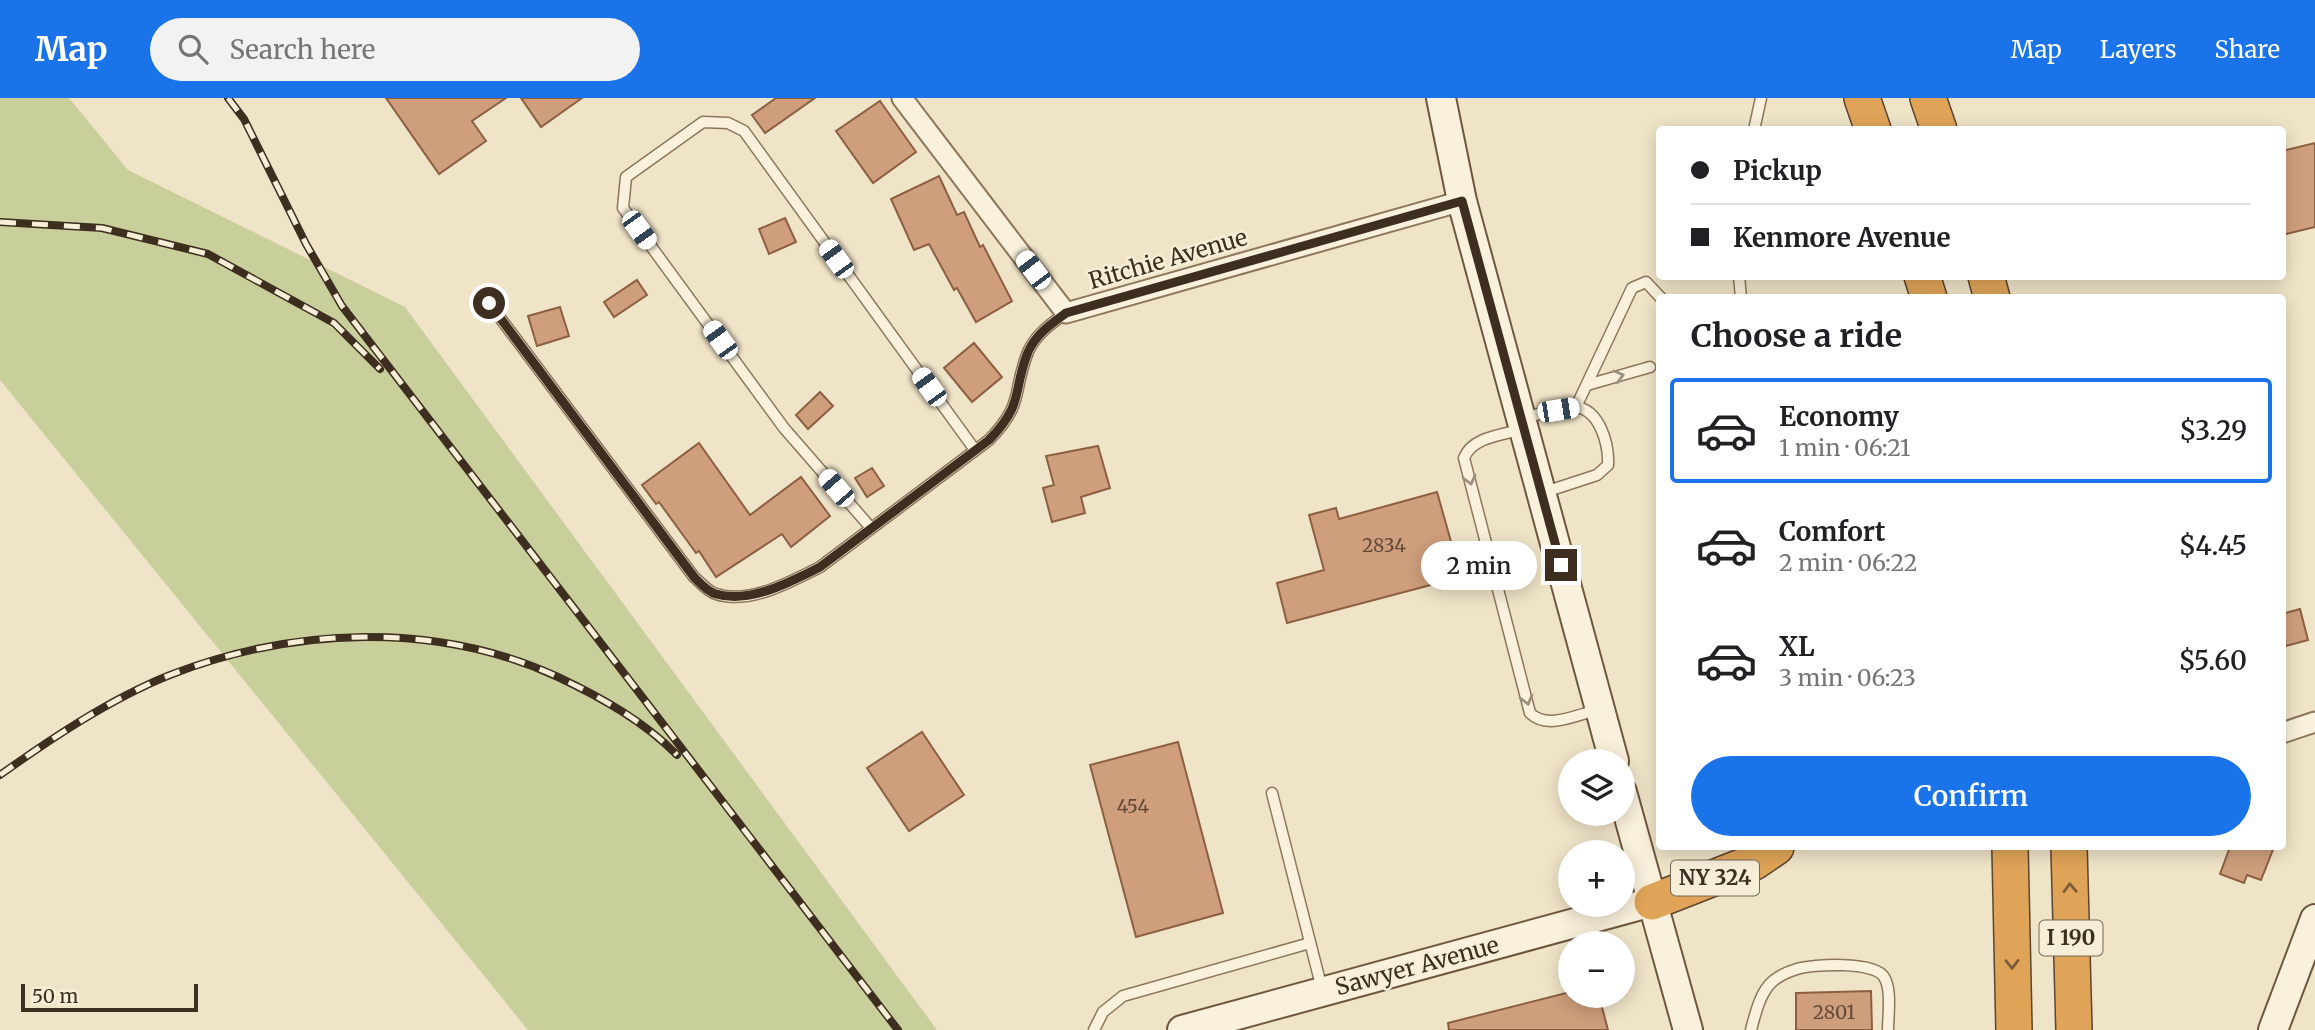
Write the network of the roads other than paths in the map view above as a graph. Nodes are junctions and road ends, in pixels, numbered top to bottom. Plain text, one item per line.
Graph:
1 (902, 98) edge
2 (1441, 98) edge
3 (1761, 98) edge
4 (1862, 98) edge
5 (1928, 98) edge
6 (1755, 126) edge
7 (1872, 126) edge
8 (1938, 126) edge
9 (1462, 201) junction
10 (1657, 294) edge
11 (489, 303) dead end
12 (1066, 313) junction
13 (1650, 367) dead end
14 (1587, 385) junction
15 (1576, 407) junction
16 (1522, 424) junction
17 (975, 450) junction
18 (1541, 493) junction
19 (871, 528) junction
20 (1600, 710) junction
21 (2315, 722) edge
22 (2286, 732) edge
23 (1611, 749) edge
24 (1272, 793) dead end
25 (1631, 826) edge
26 (1772, 850) edge
27 (2010, 850) edge
28 (2069, 850) edge
29 (1652, 902) junction
30 (2315, 919) edge
31 (1310, 943) junction
32 (1323, 992) junction
33 (1094, 1030) edge
34 (1182, 1030) edge
35 (1688, 1030) edge
36 (1751, 1030) edge
37 (1888, 1030) edge
38 (2014, 1030) edge
39 (2074, 1030) edge
40 (2273, 1030) edge

1 - 12 street, Ritchie Avenue
2 - 9 main road
3 - 6 lane
4 - 7 highway
5 - 8 highway
9 - 12 street, Ritchie Avenue
9 - 16 main road
10 - 14 lane
11 - 19 lane
12 - 17 lane
14 -> 13 lane
14 - 15 lane
15 - 16 lane
15 - 18 lane
16 - 18 main road
16 -> 20 lane
17 - 19 lane
17 - 19 lane
18 - 20 main road
20 - 23 main road
21 - 22 street
24 - 31 lane
25 - 29 main road, NY 324
26 - 29 highway, NY 324
27 -> 38 highway, I 190
39 -> 28 highway, I 190
29 - 32 main road, Sawyer Avenue
29 - 35 main road
30 - 40 main road
31 - 32 lane
31 - 33 lane
32 - 34 main road, Sawyer Avenue
36 - 37 lane

